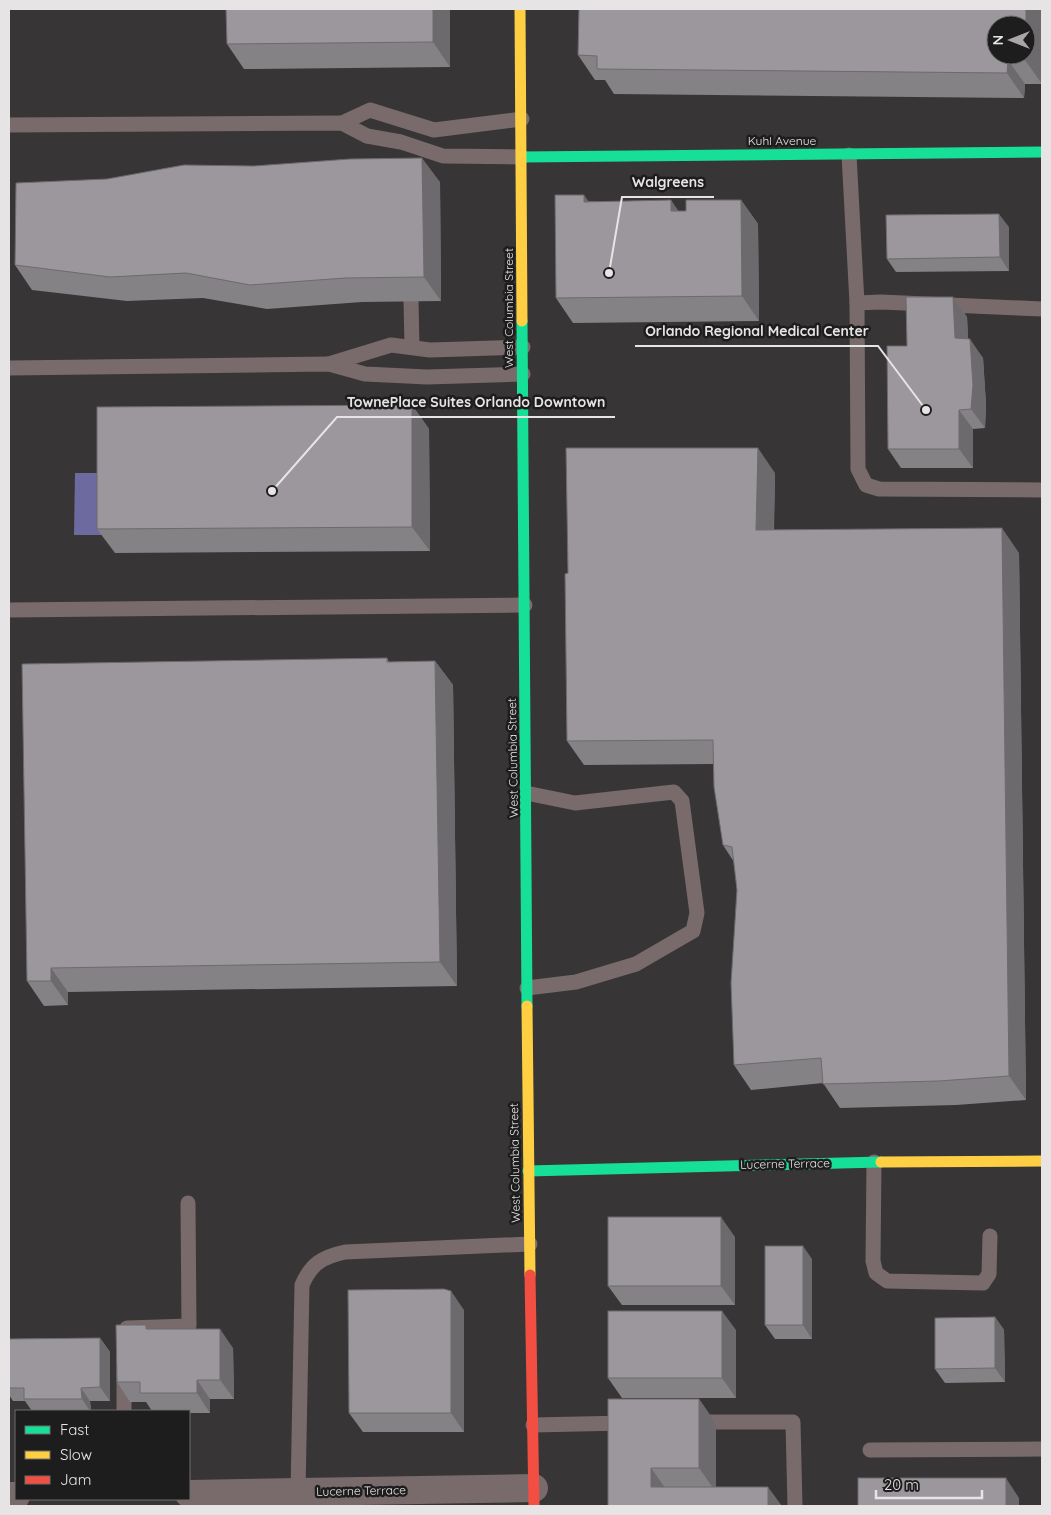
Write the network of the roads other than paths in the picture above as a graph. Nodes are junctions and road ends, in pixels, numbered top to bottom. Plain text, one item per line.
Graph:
1 (520, 9) edge
2 (522, 119) junction
3 (342, 123) junction
4 (9, 125) edge
5 (407, 143) junction
6 (1042, 152) edge
7 (849, 155) junction
8 (522, 157) junction
9 (408, 163) edge
10 (411, 301) edge
11 (857, 303) junction
12 (1042, 309) edge
13 (412, 347) junction
14 (523, 347) junction
15 (329, 364) junction
16 (9, 368) edge
17 (523, 374) junction
18 (1042, 490) edge
19 (525, 605) junction
20 (9, 610) edge
21 (526, 793) junction
22 (528, 988) junction
23 (1042, 1161) edge
24 (874, 1162) junction
25 (528, 1170) junction
26 (188, 1203) dead end
27 (990, 1236) dead end
28 (530, 1244) junction
29 (124, 1410) edge
30 (682, 1422) edge
31 (642, 1423) edge
32 (533, 1425) junction
33 (1042, 1449) edge
34 (870, 1450) dead end
35 (190, 1494) edge
36 (308, 1497) edge
37 (534, 1497) edge
38 (417, 1498) edge
39 (795, 1506) edge

1 - 2 street, West Columbia Street
2 - 3 lane
2 - 8 street, West Columbia Street
3 - 4 lane
3 - 5 lane
5 - 8 lane
5 - 9 lane
6 - 7 street, Kuhl Avenue
7 - 8 street, Kuhl Avenue
7 - 11 lane
8 - 14 street, West Columbia Street
10 - 13 lane
11 - 12 lane
11 - 18 lane
13 - 14 lane
13 - 15 lane
14 - 17 street, West Columbia Street
15 - 16 lane
15 - 17 lane
17 - 19 street, West Columbia Street
19 - 20 lane
19 - 21 street, West Columbia Street
21 - 22 street, West Columbia Street
21 - 22 lane
22 - 25 street, West Columbia Street
23 - 24 street, Lucerne Terrace
24 - 25 street, Lucerne Terrace
24 - 27 lane
25 - 28 street, West Columbia Street
26 - 29 lane
28 - 32 street, West Columbia Street
28 - 36 lane
30 - 39 lane
31 - 32 lane
32 - 37 street, West Columbia Street
33 - 34 lane
35 - 36 street, Lucerne Terrace
36 - 38 street, Lucerne Terrace
37 - 38 street, Lucerne Terrace

